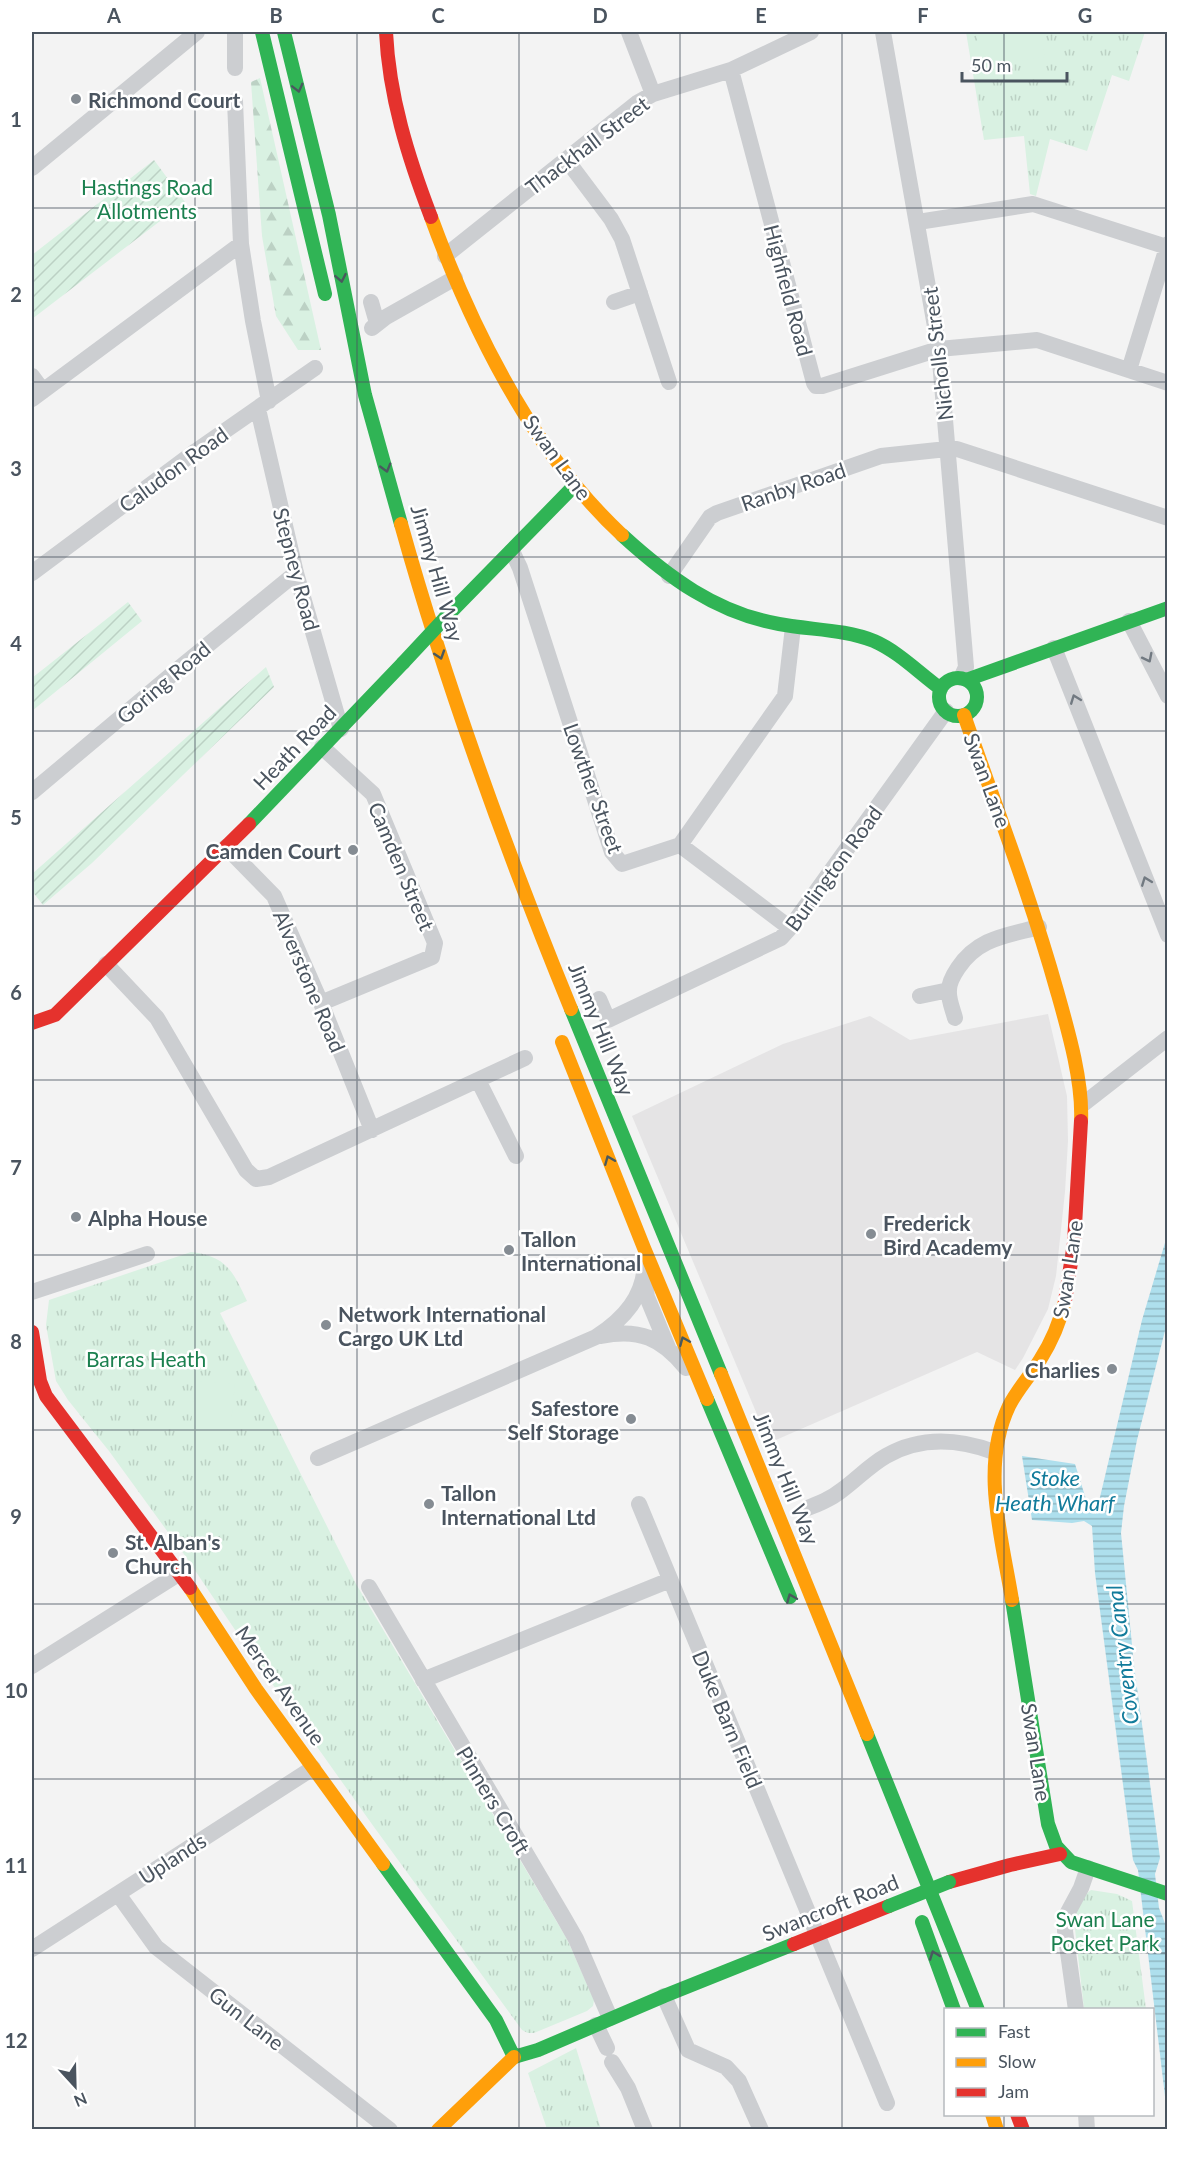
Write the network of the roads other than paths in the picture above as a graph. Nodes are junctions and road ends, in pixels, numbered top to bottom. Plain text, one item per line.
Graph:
1 (197, 32) edge
2 (235, 32) edge
3 (262, 32) edge
4 (284, 32) edge
5 (386, 32) edge
6 (629, 32) edge
7 (811, 32) edge
8 (884, 32) edge
9 (235, 68) dead end
10 (731, 70) junction
11 (653, 94) junction
12 (235, 101) dead end
13 (566, 159) junction
14 (32, 168) edge
15 (918, 222) junction
16 (241, 244) junction
17 (1167, 246) edge
18 (445, 256) junction
19 (455, 278) junction
20 (640, 293) junction
21 (370, 302) dead end
22 (614, 302) dead end
23 (328, 306) dead end
24 (939, 349) junction
25 (315, 368) dead end
26 (1129, 370) junction
27 (32, 375) edge
28 (669, 382) dead end
29 (1167, 383) edge
30 (37, 395) edge
31 (263, 405) junction
32 (947, 449) junction
33 (575, 485) junction
34 (1167, 518) edge
35 (512, 551) junction
36 (32, 573) edge
37 (296, 573) junction
38 (669, 576) junction
39 (1167, 608) edge
40 (1129, 621) junction
41 (793, 627) junction
42 (414, 631) dead end
43 (1054, 648) junction
44 (1027, 660) junction
45 (424, 664) dead end
46 (964, 679) junction
47 (941, 689) junction
48 (1167, 696) edge
49 (976, 701) junction
50 (946, 711) junction
51 (964, 715) junction
52 (341, 729) junction
53 (322, 747) junction
54 (32, 792) edge
55 (680, 845) junction
56 (226, 847) junction
57 (1039, 927) junction
58 (790, 928) junction
59 (1167, 935) edge
60 (106, 964) junction
61 (949, 990) junction
62 (920, 996) dead end
63 (599, 999) dead end
64 (321, 1004) junction
65 (955, 1018) dead end
66 (32, 1023) edge
67 (557, 1029) dead end
68 (1167, 1038) edge
69 (525, 1058) dead end
70 (478, 1080) junction
71 (1082, 1105) junction
72 (372, 1130) junction
73 (516, 1156) dead end
74 (644, 1248) junction
75 (147, 1254) dead end
76 (644, 1274) junction
77 (32, 1292) edge
78 (32, 1332) edge
79 (596, 1337) junction
80 (670, 1350) junction
81 (714, 1412) junction
82 (994, 1452) junction
83 (318, 1458) dead end
84 (639, 1504) dead end
85 (805, 1509) dead end
86 (180, 1574) junction
87 (670, 1580) junction
88 (369, 1587) dead end
89 (796, 1611) dead end
90 (32, 1666) edge
91 (423, 1680) junction
92 (313, 1768) junction
93 (1060, 1854) junction
94 (1088, 1868) junction
95 (907, 1887) dead end
96 (1167, 1893) edge
97 (118, 1894) junction
98 (818, 1934) junction
99 (32, 1949) edge
100 (664, 1996) junction
101 (953, 2008) edge
102 (977, 2008) edge
103 (1076, 2008) edge
104 (603, 2022) junction
105 (514, 2057) junction
106 (887, 2103) dead end
107 (1017, 2116) edge
108 (390, 2130) edge
109 (438, 2130) edge
110 (645, 2130) edge
111 (761, 2130) edge
112 (1023, 2130) edge

1 - 14 street
2 - 9 street
3 - 23 main road
4 -> 102 main road, Jimmy Hill Way
5 - 18 main road, Swan Lane
6 - 11 street
7 - 10 street, Thackhall Street
8 - 15 street, Nicholls Street
10 - 11 street, Thackhall Street
10 - 24 street, Highfield Road
11 - 13 street, Thackhall Street
12 - 16 street, Stepney Road
13 - 18 street, Thackhall Street
13 - 20 street
15 - 17 street
15 - 24 street, Nicholls Street
16 - 30 street
16 - 31 street, Stepney Road
17 - 26 street
18 - 19 main road, Swan Lane
19 - 21 street
19 - 33 main road, Swan Lane
20 - 22 street
20 - 28 street
24 - 26 street
24 - 32 street, Nicholls Street
25 - 31 street, Caludon Road
26 - 29 street
27 - 30 street
31 - 36 street, Caludon Road
31 - 37 street, Stepney Road
32 - 34 street, Ranby Road
32 - 38 street, Ranby Road
32 - 46 street, Nicholls Street
33 - 35 main road, Heath Road
33 - 38 main road, Swan Lane
35 - 52 main road, Heath Road, bridge
35 - 55 street, Lowther Street
37 - 52 street, Stepney Road
37 - 54 street, Goring Road
38 - 41 main road, Swan Lane
39 - 40 main road
40 - 43 main road
40 -> 48 street
41 - 47 main road, Swan Lane
41 - 55 street
42 - 45 main road, Jimmy Hill Way
43 - 44 main road
59 -> 43 street
44 - 46 main road
44 - 49 main road
46 - 47 main road
46 - 49 main road
47 - 50 main road
49 - 51 main road
50 - 51 main road
50 - 58 street, Burlington Road
51 - 57 main road, Swan Lane
52 - 53 main road, Heath Road
53 - 56 main road, Heath Road
53 - 64 street, Camden Street
55 - 58 street
56 - 60 main road, Heath Road
56 - 64 street, Alverstone Road
57 - 61 street
57 - 71 main road, Swan Lane
58 - 63 street, Burlington Road
60 - 66 main road, Heath Road
60 - 72 street
61 - 62 street
61 - 65 street
64 - 72 street, Alverstone Road
74 -> 67 main road, Jimmy Hill Way
68 - 71 street
69 - 70 street
70 - 72 street
70 - 73 street
71 - 82 main road, Swan Lane
74 - 76 street
81 -> 74 main road, Jimmy Hill Way
75 - 77 street
76 - 79 street
76 - 80 street
78 - 86 main road, Mercer Avenue
79 - 80 street
79 - 83 street
80 - 81 street
89 -> 81 main road, Jimmy Hill Way
82 - 85 street
82 - 93 main road, Swan Lane
84 - 87 street, Duke Barn Field
86 - 90 street
86 - 92 main road, Mercer Avenue
87 - 91 street
87 - 98 street, Duke Barn Field
88 - 91 street, Pinners Croft
91 - 104 street, Pinners Croft
92 - 97 street, Uplands
92 - 105 main road, Mercer Avenue
93 - 94 main road
93 - 98 main road, Swancroft Road, bridge
94 - 96 main road
94 - 103 street
101 -> 95 main road
97 - 99 street, Uplands
97 - 108 street, Gun Lane
98 - 100 main road, Swancroft Road
98 - 106 street, Duke Barn Field
100 - 104 main road, Swancroft Road
100 - 111 street
104 - 105 main road, Swancroft Road
104 - 110 street, Pinners Croft
105 - 109 main road
107 - 112 main road

